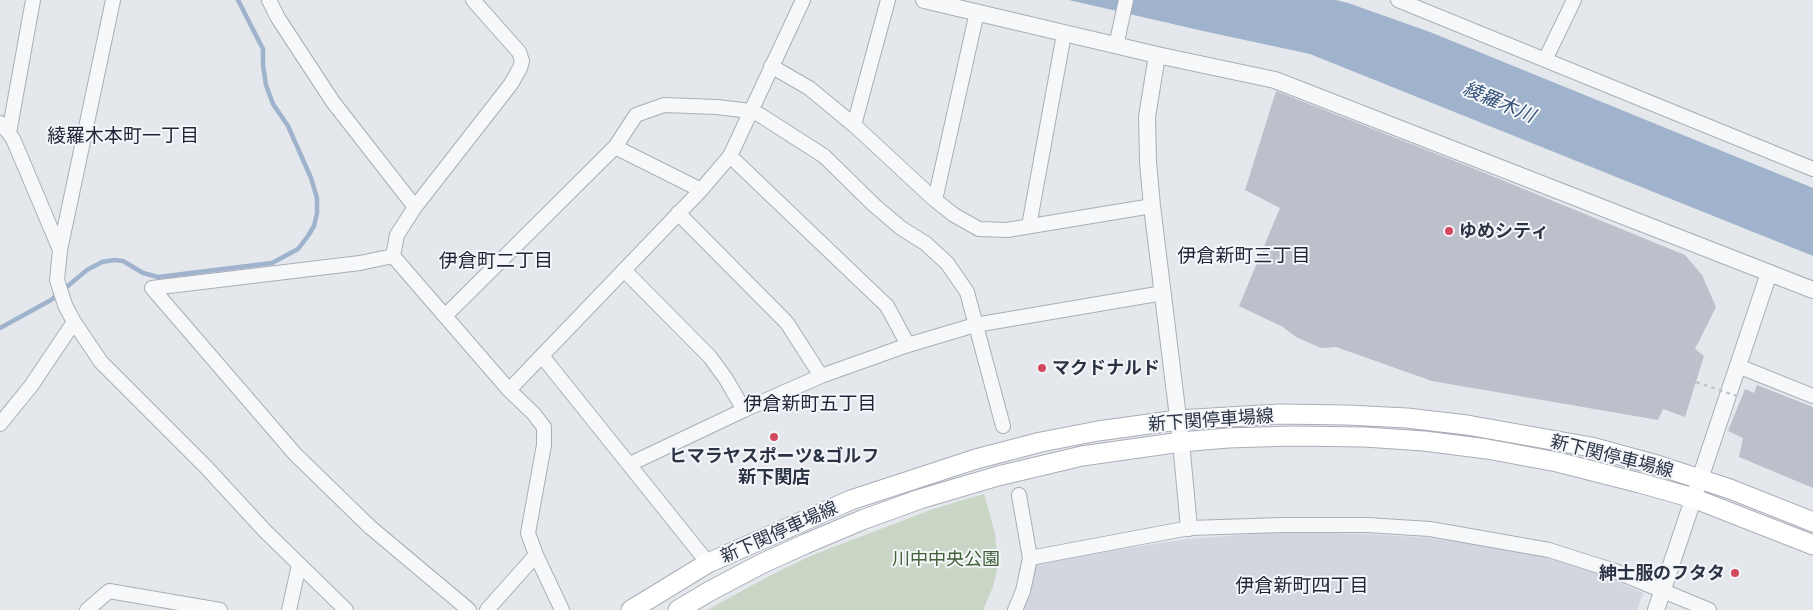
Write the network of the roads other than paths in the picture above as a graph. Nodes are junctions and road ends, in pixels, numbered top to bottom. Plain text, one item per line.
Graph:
1 (33, 0) edge
2 (113, 0) edge
3 (268, 0) edge
4 (473, 0) edge
5 (803, 0) edge
6 (888, 0) edge
7 (924, 0) edge
8 (1126, 0) edge
9 (1398, 0) edge
10 (1574, 0) edge
11 (977, 12) junction
12 (1064, 34) junction
13 (1116, 46) junction
14 (1157, 55) junction
15 (1545, 60) junction
16 (771, 66) junction
17 (750, 111) junction
18 (854, 124) junction
19 (5, 128) edge
20 (615, 147) junction
21 (730, 156) junction
22 (1813, 169) edge
23 (701, 190) junction
24 (935, 200) junction
25 (1152, 206) junction
26 (415, 207) junction
27 (678, 213) junction
28 (1029, 226) junction
29 (60, 250) junction
30 (393, 256) junction
31 (624, 270) junction
32 (1769, 273) junction
33 (1813, 290) edge
34 (1163, 293) junction
35 (445, 316) junction
36 (74, 322) junction
37 (975, 325) junction
38 (908, 345) junction
39 (542, 356) junction
40 (1738, 366) junction
41 (821, 376) junction
42 (509, 390) junction
43 (1813, 396) edge
44 (744, 410) junction
45 (1178, 420) junction
46 (0, 424) edge
47 (1003, 426) dead end
48 (1181, 442) junction
49 (630, 464) junction
50 (1699, 479) junction
51 (1019, 495) dead end
52 (1693, 498) junction
53 (1813, 522) edge
54 (1189, 528) junction
55 (1813, 544) edge
56 (536, 555) junction
57 (1030, 558) junction
58 (708, 563) junction
59 (299, 564) junction
60 (1662, 591) junction
61 (87, 610) edge
62 (220, 610) edge
63 (288, 610) edge
64 (346, 610) edge
65 (469, 610) edge
66 (487, 610) edge
67 (562, 610) edge
68 (632, 610) edge
69 (678, 610) edge
70 (1015, 610) edge
71 (1656, 610) edge
72 (1710, 610) edge

1 - 19 street
2 - 29 street
3 - 26 street
4 - 26 street
5 - 16 street
6 - 18 street
7 - 11 street
8 - 13 street
9 - 15 street
10 - 15 street
11 - 12 street
11 - 24 street
12 - 13 street
12 - 28 street
13 - 14 street
14 - 25 street
14 - 32 street
15 - 22 street
16 - 17 street
16 - 18 street
17 - 20 street
17 - 21 street
17 - 37 street
18 - 24 street
19 - 29 street
20 - 23 street
20 - 35 street
21 - 23 street
21 - 38 street
23 - 27 street
24 - 28 street
25 - 28 street
25 - 34 street
26 - 30 street
27 - 31 street
27 - 41 street
29 - 36 street
30 - 35 street
30 - 65 street
31 - 39 street
31 - 44 street
32 - 33 street
32 - 40 street
34 - 37 street
34 - 45 street
35 - 42 street
36 - 46 street
36 - 59 street
37 - 38 street
37 - 47 street
38 - 41 street
39 - 42 street
39 - 49 street
40 - 43 street
40 - 50 street
41 - 44 street
42 - 56 street
44 - 49 street
45 - 48 street
45 - 50 main road, 新下関停車場線
45 - 58 main road, 新下関停車場線
48 - 52 main road, 新下関停車場線
48 - 54 street
48 - 69 main road, 新下関停車場線
49 - 58 street
50 - 52 street
50 - 53 main road, 新下関停車場線
51 - 57 street
52 - 55 main road, 新下関停車場線
52 - 60 street
54 - 57 street
54 - 60 street
56 - 66 street
56 - 67 street
57 - 70 street
58 - 68 main road, 新下関停車場線
59 - 63 street
59 - 64 street
60 - 71 street
60 - 72 street
61 - 62 street

